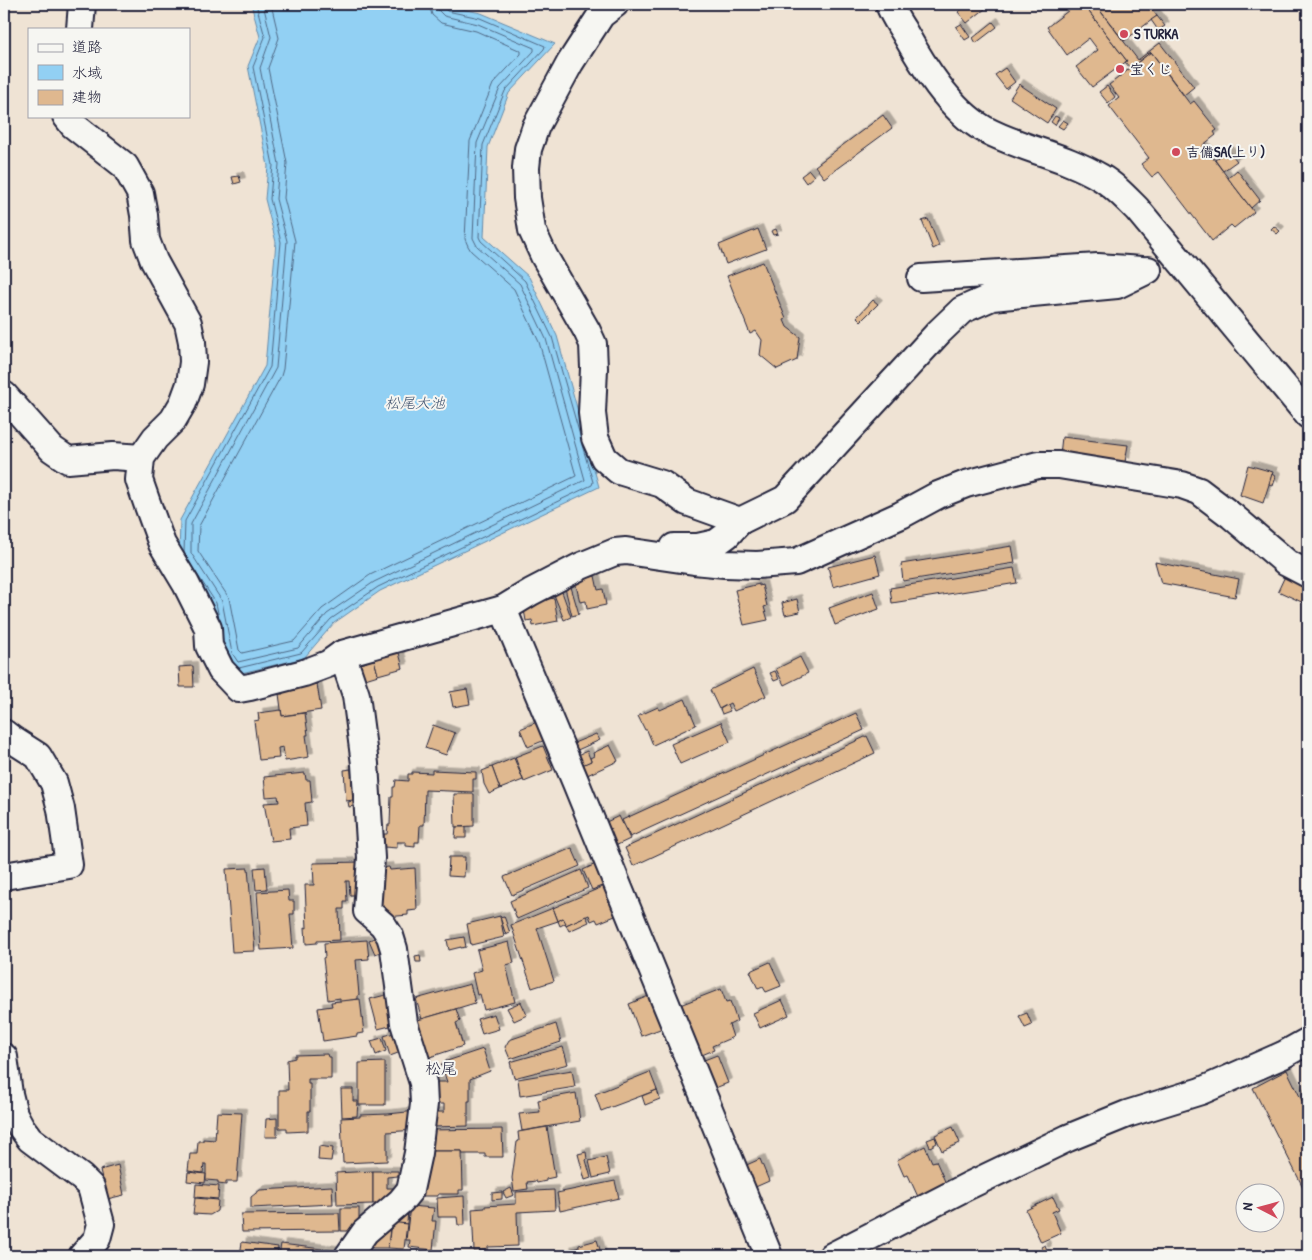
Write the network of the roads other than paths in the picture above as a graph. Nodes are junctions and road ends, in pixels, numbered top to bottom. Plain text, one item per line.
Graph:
1 (82, 4) edge
2 (614, 4) edge
3 (889, 4) edge
4 (80, 28) edge
5 (68, 118) edge
6 (1148, 270) junction
7 (1193, 277) junction
8 (920, 278) dead end
9 (4, 395) edge
10 (1308, 415) edge
11 (141, 458) junction
12 (740, 521) junction
13 (636, 552) junction
14 (1308, 574) edge
15 (503, 609) junction
16 (342, 654) junction
17 (4, 733) edge
18 (4, 876) edge
19 (1308, 1040) edge
20 (4, 1057) edge
21 (82, 1256) edge
22 (348, 1256) edge
23 (769, 1256) edge
24 (832, 1256) edge

1 - 4 street
2 - 12 street
3 - 7 street
5 - 11 street
6 - 7 street
6 - 8 street
6 - 12 street
7 - 10 street
9 - 11 street
11 - 16 street
12 - 13 street
13 - 14 street
13 - 15 street
15 - 16 street
15 - 23 street
16 - 22 street
17 - 18 street
19 - 24 street
20 - 21 street

